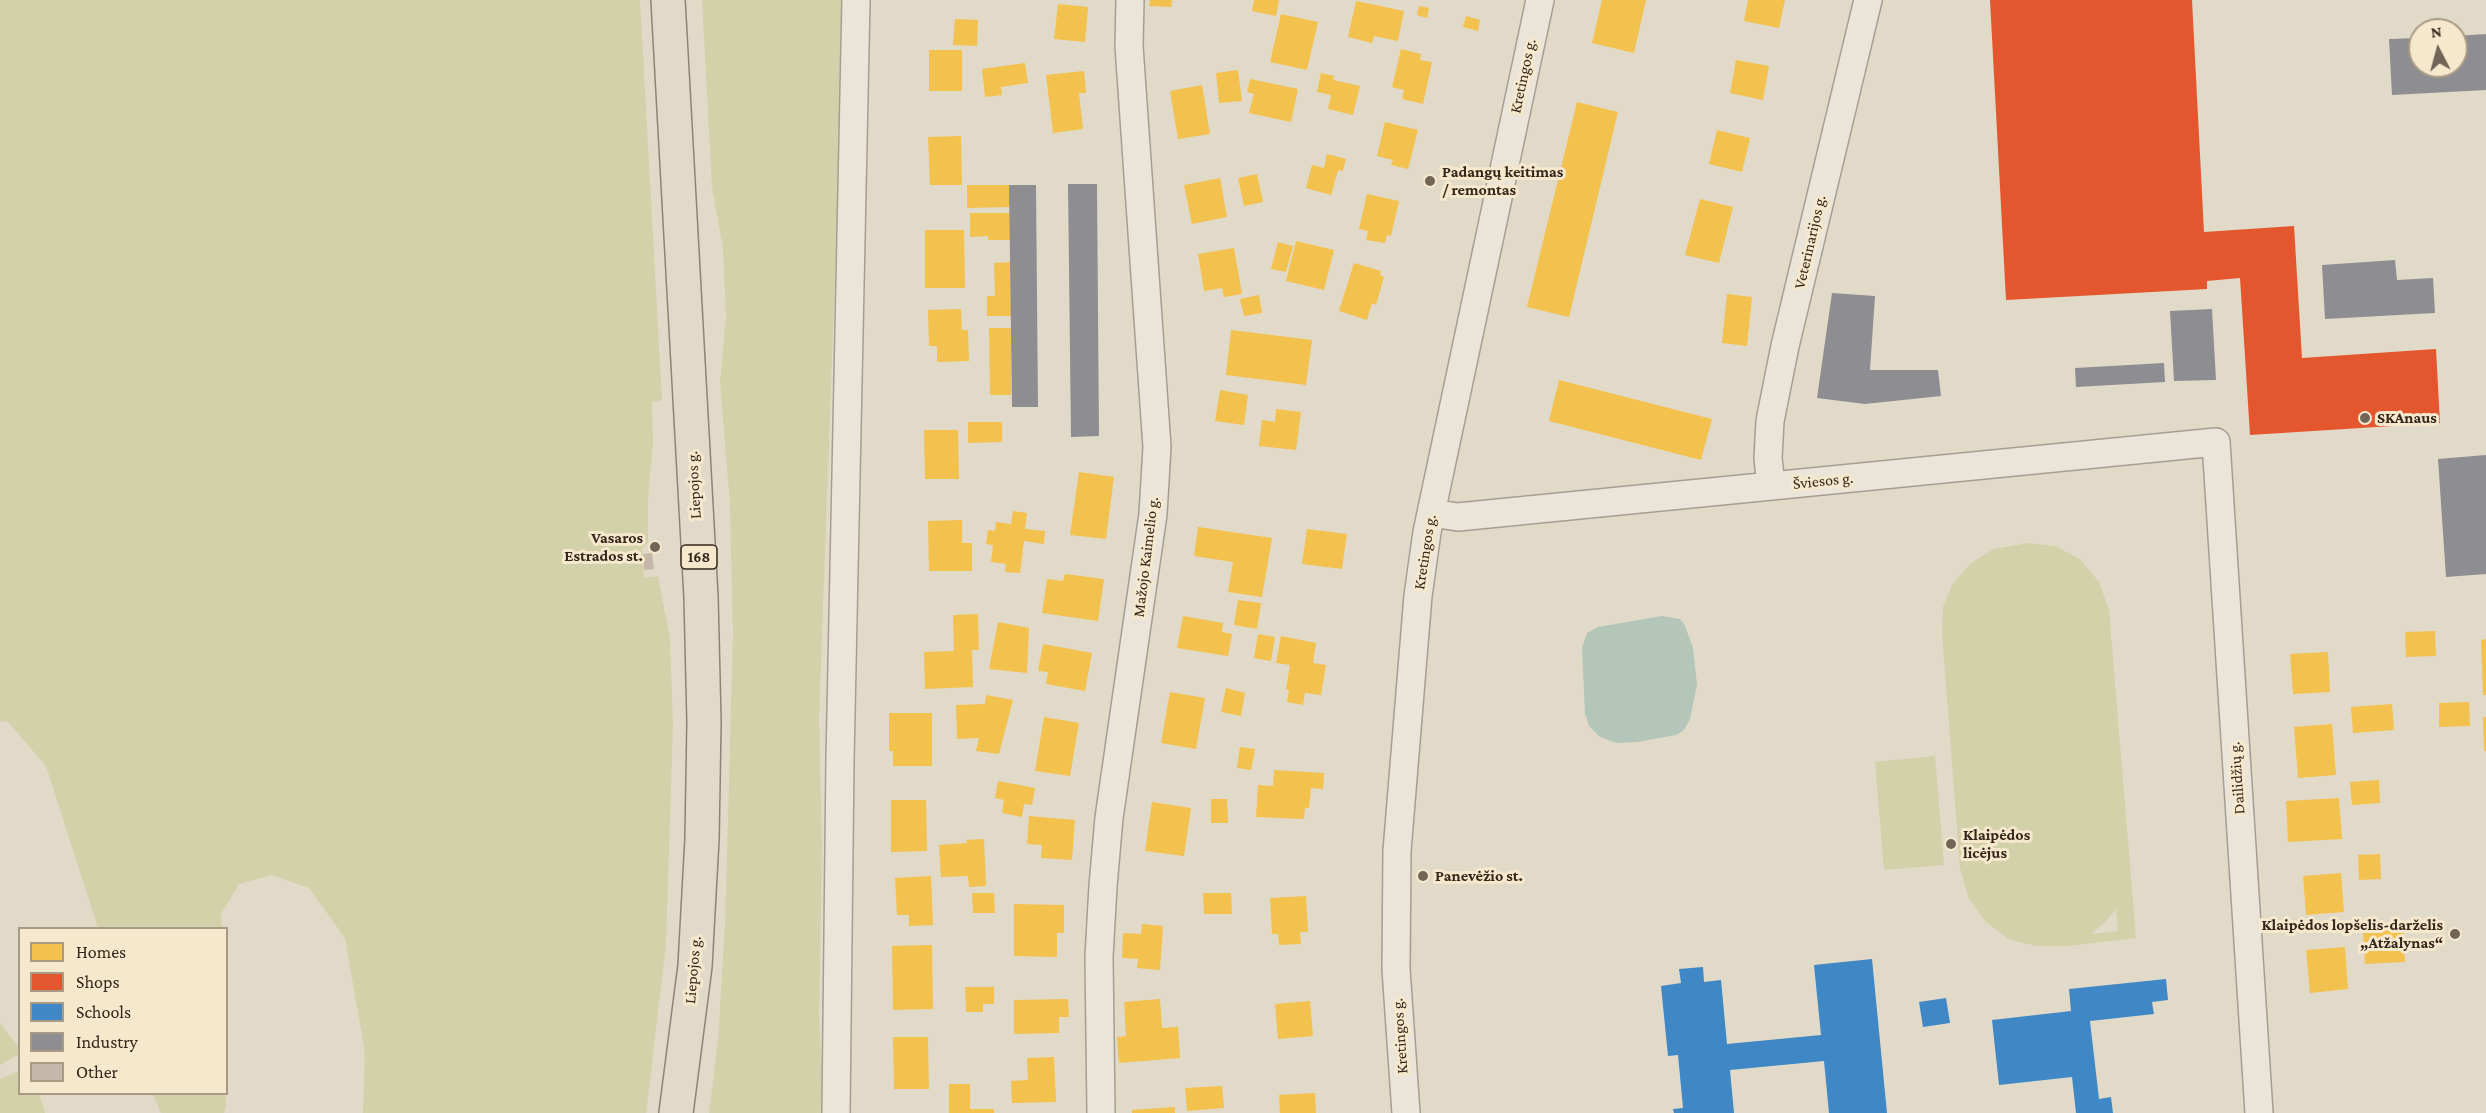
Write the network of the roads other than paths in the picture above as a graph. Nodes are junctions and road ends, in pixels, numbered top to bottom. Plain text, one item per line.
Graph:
1 (668, 0) edge
2 (856, 0) edge
3 (1130, 0) edge
4 (1540, 0) edge
5 (1869, 0) edge
6 (2216, 442) joint
7 (1771, 486) junction
8 (1431, 513) junction
9 (676, 1113) edge
10 (836, 1113) edge
11 (1101, 1113) edge
12 (1406, 1113) edge
13 (2259, 1113) edge

1 - 9 main road, Liepojos g. / 168
2 - 10 street
3 - 11 street, Mažojo Kaimelio g.
4 - 8 street, Kretingos g.
5 - 7 street, Veterinarijos g.
6 - 7 street, Šviesos g.
6 - 13 street, Dailidžių g.
7 - 8 street, Šviesos g.
8 - 12 street, Kretingos g.

